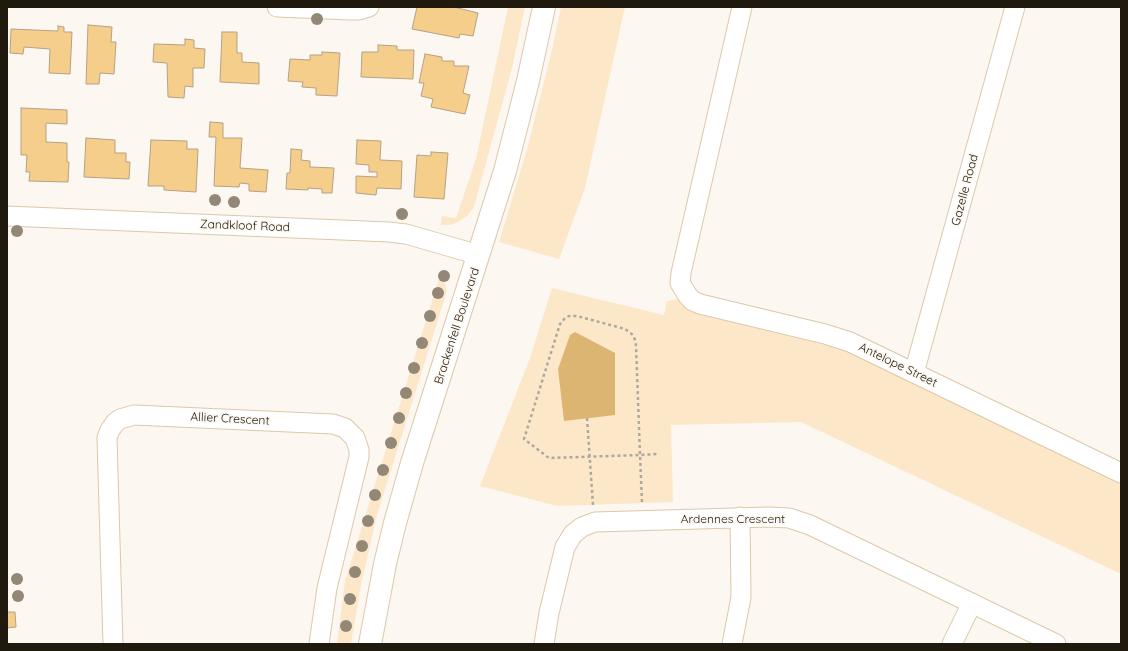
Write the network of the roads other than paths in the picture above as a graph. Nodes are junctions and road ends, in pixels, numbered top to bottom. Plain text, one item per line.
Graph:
1 (277, 7) edge
2 (369, 7) edge
3 (544, 7) edge
4 (742, 7) edge
5 (1015, 7) edge
6 (7, 216) edge
7 (479, 255) junction
8 (914, 373) junction
9 (1121, 473) edge
10 (740, 517) junction
11 (972, 603) junction
12 (113, 644) edge
13 (319, 644) edge
14 (370, 644) edge
15 (544, 644) edge
16 (732, 644) edge
17 (952, 644) edge
18 (1056, 644) edge

1 - 2 street
3 - 7 street, Brackenfell Boulevard
4 - 8 street, Antelope Street
5 - 8 street, Gazelle Road
6 - 7 street, Zandkloof Road
7 - 14 street, Brackenfell Boulevard
8 - 9 street, Antelope Street
10 - 11 street, Ardennes Crescent
10 - 15 street, Ardennes Crescent
10 - 16 street
11 - 17 street
11 - 18 street, Ardennes Crescent
12 - 13 street, Allier Crescent

